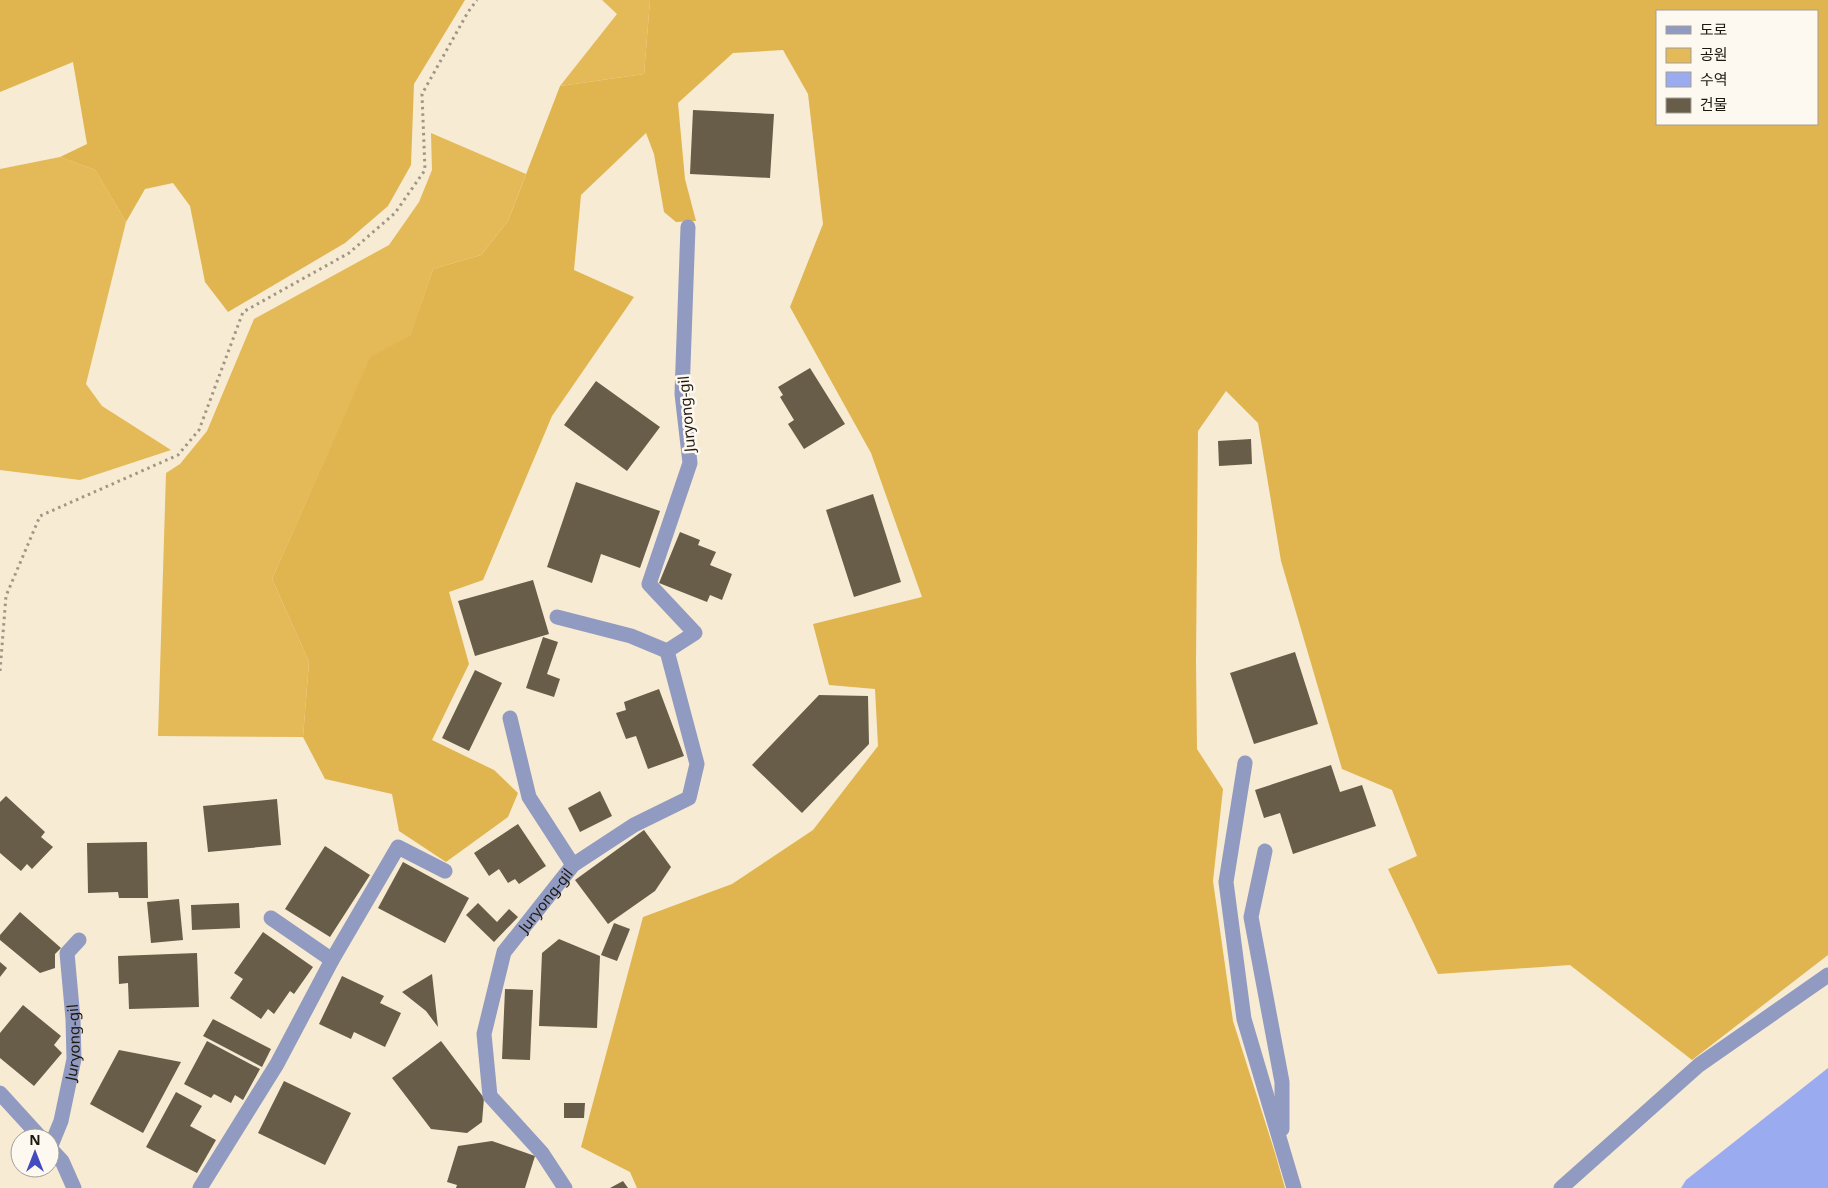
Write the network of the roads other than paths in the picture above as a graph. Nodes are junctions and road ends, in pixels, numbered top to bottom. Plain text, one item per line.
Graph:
1 (688, 227) dead end
2 (557, 617) dead end
3 (667, 650) junction
4 (510, 718) dead end
5 (1245, 763) dead end
6 (1265, 851) dead end
7 (572, 865) junction
8 (445, 871) dead end
9 (271, 918) dead end
10 (79, 940) dead end
11 (332, 960) junction
12 (1828, 975) edge
13 (0, 1093) edge
14 (32, 1128) edge
15 (58, 1128) edge
16 (1282, 1148) junction
17 (60, 1159) edge
18 (74, 1188) edge
19 (200, 1188) edge
20 (565, 1188) edge
21 (1294, 1188) edge
22 (1561, 1188) edge

1 - 3 street, Juryong-gil
2 - 3 street
3 - 7 street, Juryong-gil
4 - 7 street
5 - 16 street
6 - 16 street
7 - 20 street, Juryong-gil
8 - 11 street
9 - 11 street
10 - 15 street, Juryong-gil
11 - 19 street
12 - 22 street
13 - 14 street
16 - 21 street
17 - 18 street, Juryong-gil

